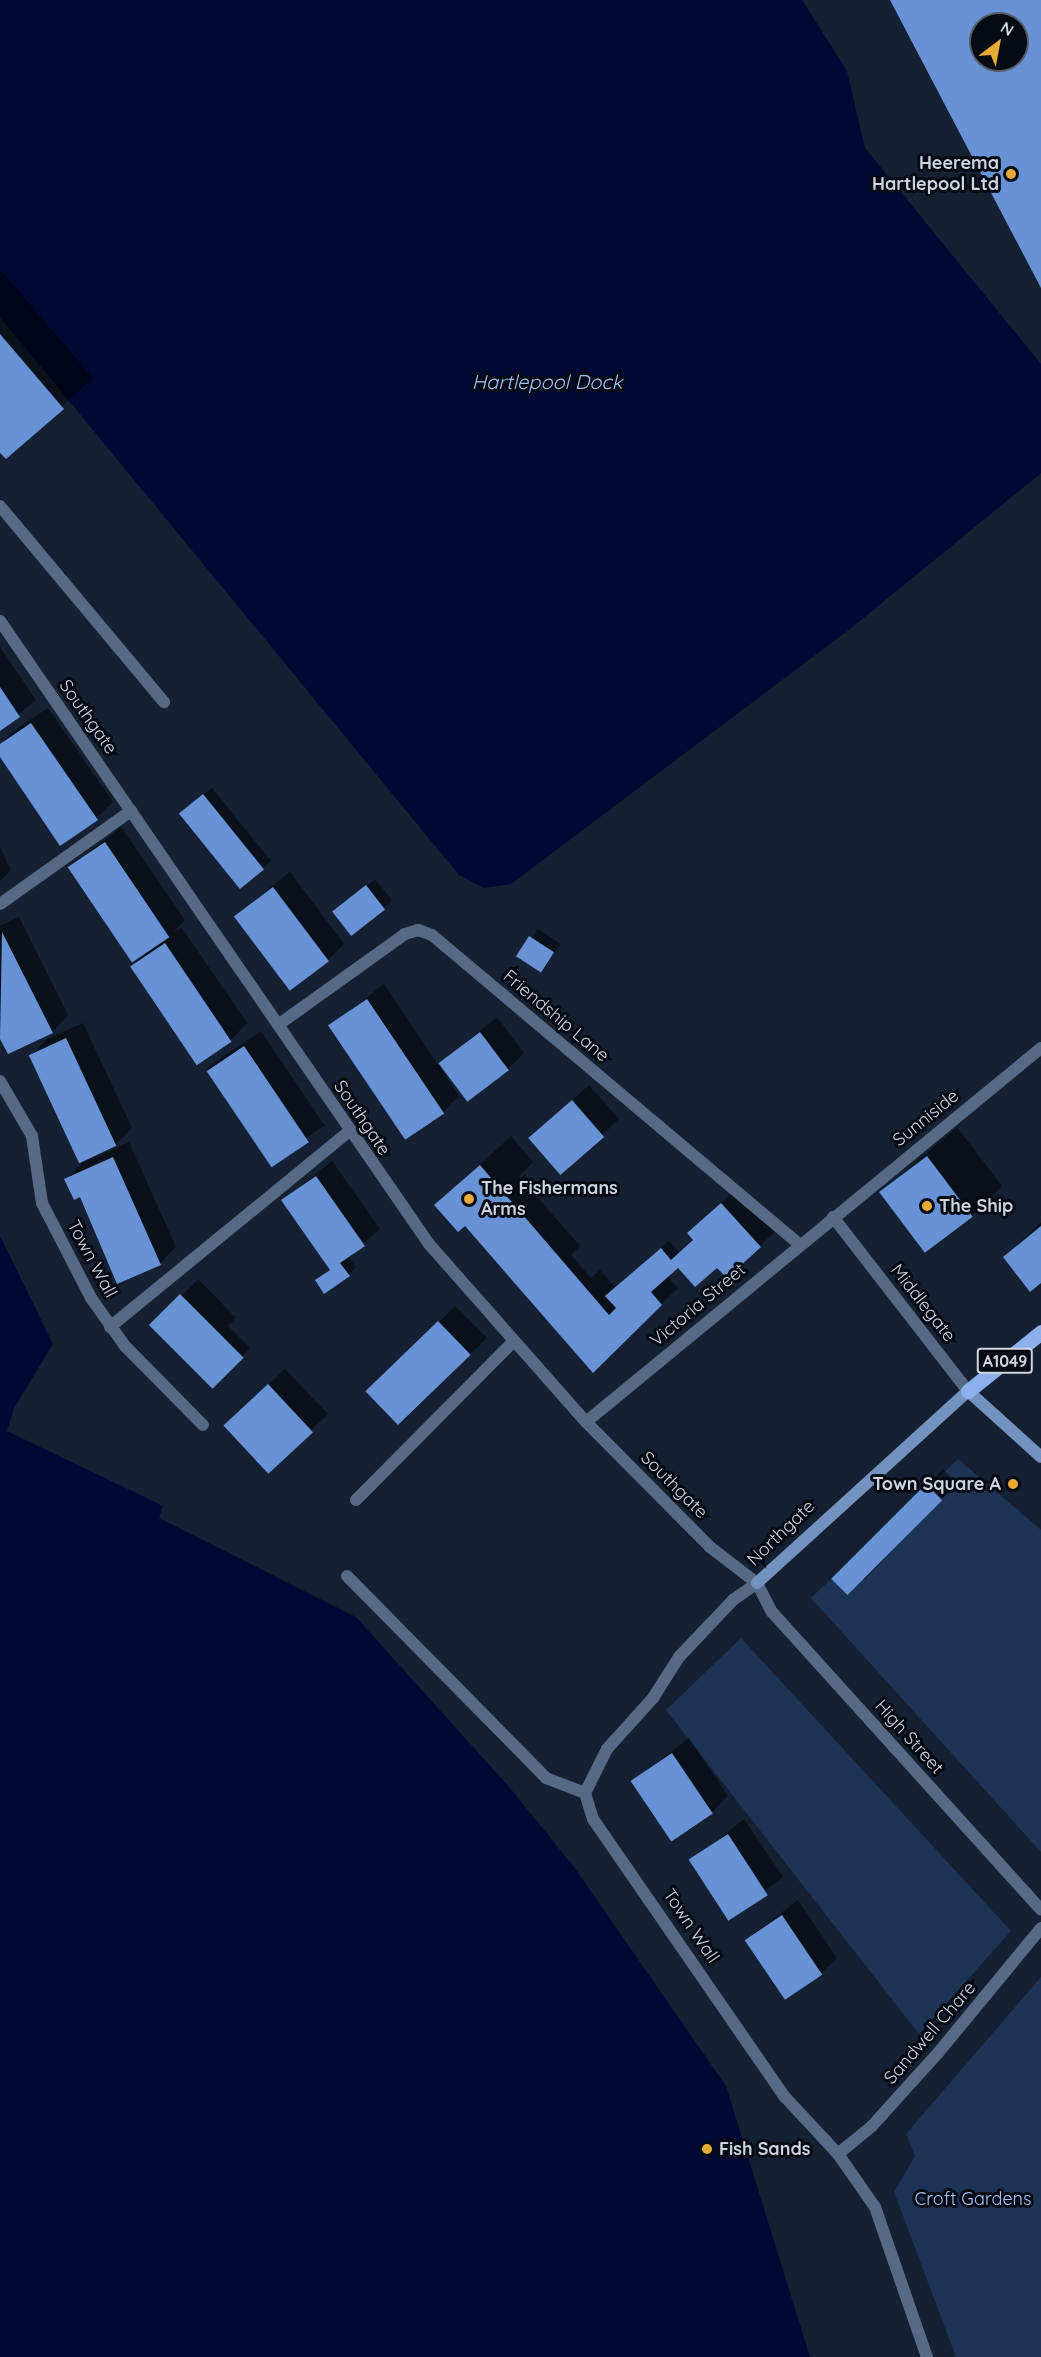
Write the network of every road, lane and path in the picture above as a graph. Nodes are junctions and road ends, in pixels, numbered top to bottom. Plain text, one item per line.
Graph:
1 (0, 506) edge
2 (0, 621) edge
3 (164, 702) dead end
4 (131, 811) junction
5 (0, 904) edge
6 (278, 1025) junction
7 (1041, 1048) edge
8 (0, 1081) edge
9 (348, 1132) junction
10 (833, 1217) junction
11 (799, 1244) junction
12 (110, 1327) junction
13 (1041, 1332) edge
14 (513, 1342) junction
15 (968, 1390) junction
16 (586, 1422) junction
17 (203, 1425) dead end
18 (1041, 1457) edge
19 (357, 1500) dead end
20 (347, 1576) dead end
21 (757, 1583) junction
22 (585, 1793) junction
23 (1041, 1910) edge
24 (1041, 1928) edge
25 (838, 2154) junction
26 (927, 2357) edge

1 - 3 street
2 - 4 street, Southgate
4 - 5 street
4 - 6 street, Southgate
6 - 9 street, Southgate
6 - 11 street, Friendship Lane
7 - 10 street, Sunniside
8 - 12 street, Town Wall
9 - 12 street
9 - 14 street, Southgate
10 - 11 street, Victoria Street
10 - 15 street, Middlegate
11 - 16 street, Victoria Street
12 - 17 street, Town Wall
13 - 15 main road, Northgate / A1049
14 - 16 street, Southgate
14 - 19 street
15 - 18 street, Middlegate
15 - 21 street, Northgate
16 - 21 street, Southgate
20 - 22 street
21 - 22 street, Northgate
21 - 23 street, High Street
22 - 25 street, Town Wall
24 - 25 street, Sandwell Chare
25 - 26 street, Town Wall

